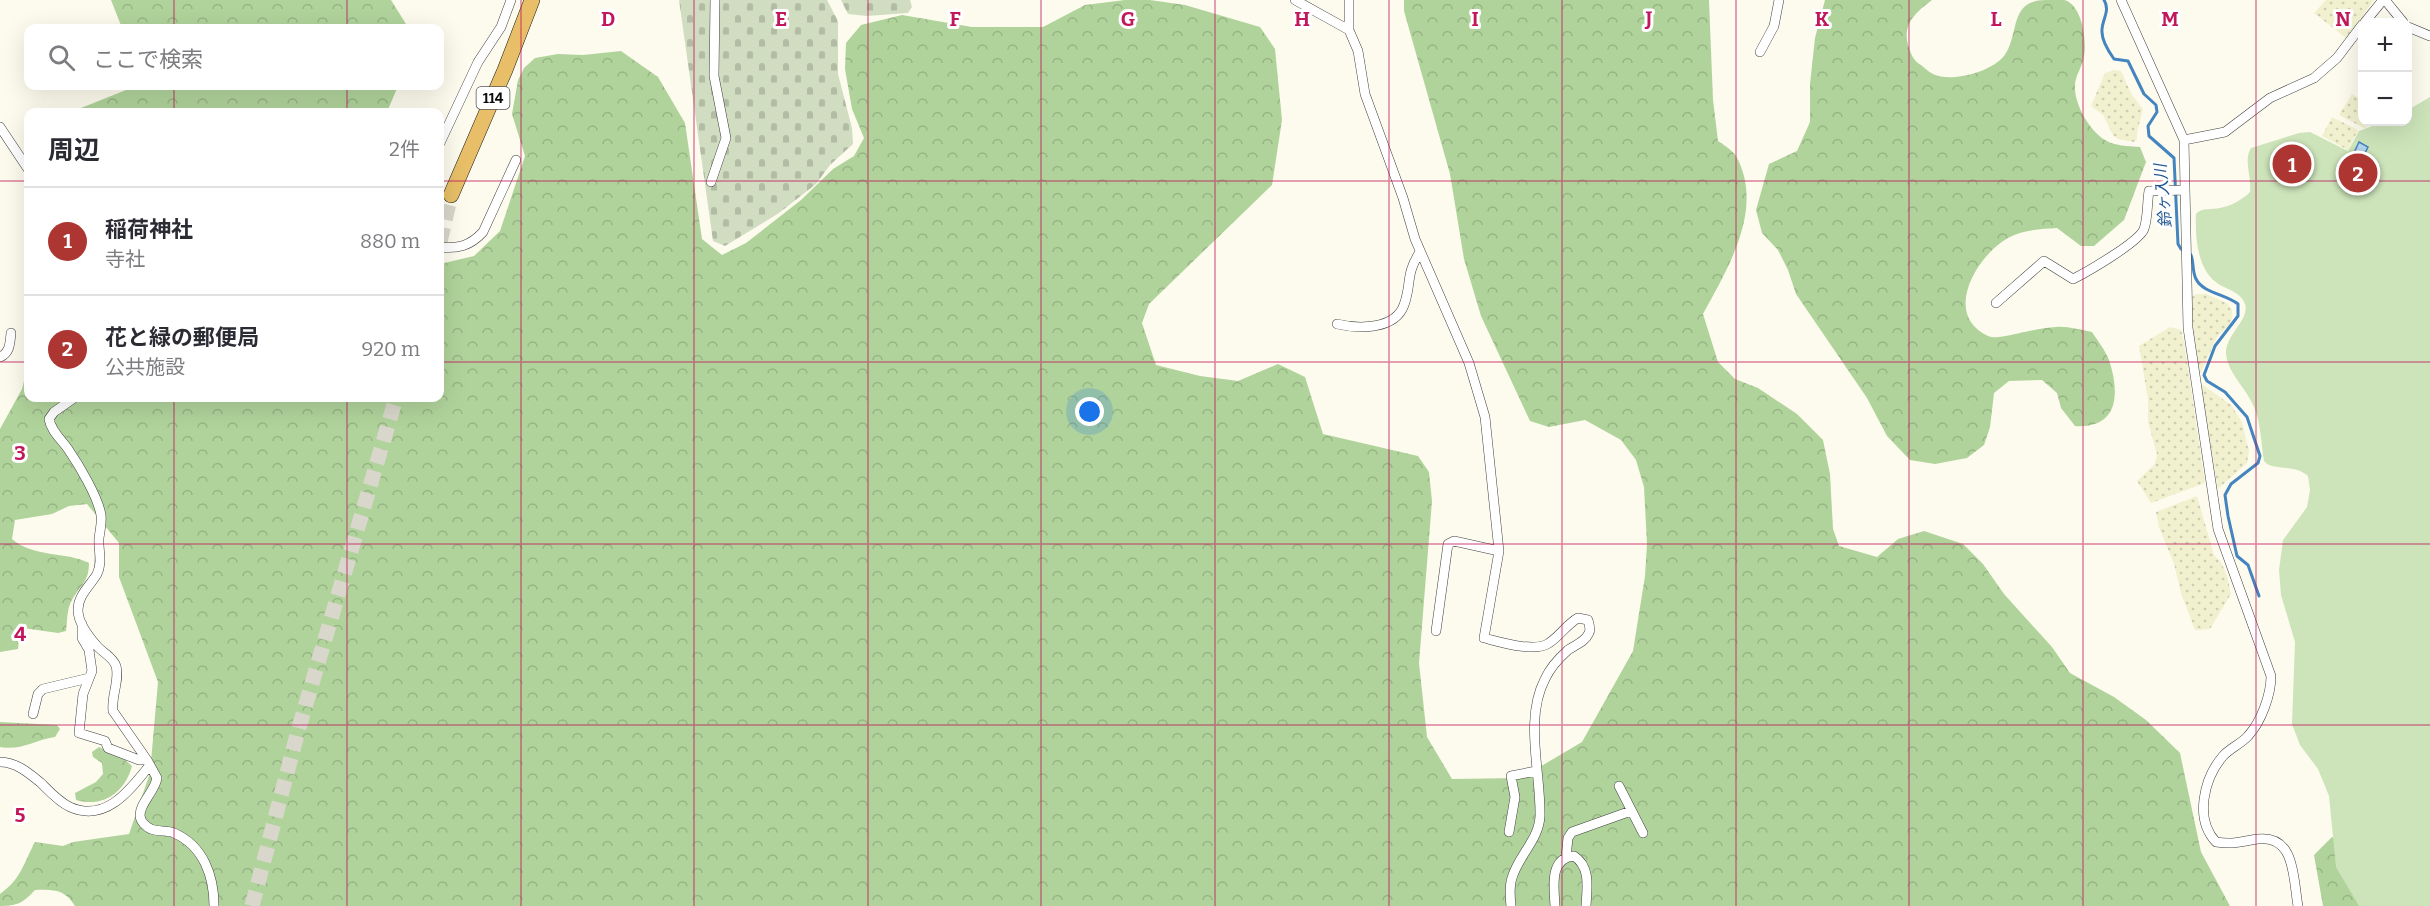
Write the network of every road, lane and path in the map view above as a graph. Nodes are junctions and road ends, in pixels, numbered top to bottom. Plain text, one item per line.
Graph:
1 (511, 0) edge
2 (532, 0) edge
3 (715, 0) edge
4 (1295, 0) edge
5 (1349, 0) edge
6 (1779, 0) edge
7 (2121, 0) edge
8 (2384, 0) edge
9 (2369, 18) edge
10 (2400, 18) edge
11 (2412, 29) edge
12 (1349, 30) junction
13 (2358, 32) edge
14 (2430, 36) edge
15 (1760, 52) dead end
16 (0, 127) edge
17 (444, 134) edge
18 (2184, 140) junction
19 (516, 160) dead end
20 (24, 163) edge
21 (711, 182) dead end
22 (2185, 190) junction
23 (451, 195) tunnel mouth
24 (444, 247) edge
25 (1420, 252) junction
26 (1996, 303) dead end
27 (1337, 324) dead end
28 (11, 333) dead end
29 (0, 357) edge
30 (68, 402) edge
31 (1499, 550) junction
32 (82, 624) junction
33 (1436, 631) dead end
34 (89, 678) junction
35 (33, 714) dead end
36 (0, 762) edge
37 (148, 763) junction
38 (1536, 771) junction
39 (1619, 786) dead end
40 (1631, 812) junction
41 (1509, 832) dead end
42 (1643, 832) dead end
43 (1566, 857) junction
44 (214, 906) edge
45 (1510, 906) edge
46 (1555, 906) edge
47 (1586, 906) edge
48 (2298, 906) edge

1 - 17 street
2 - 23 highway, 114
3 - 21 street
4 - 12 street
5 - 12 street
6 - 15 street
7 - 18 street
8 - 9 street
8 - 10 street
11 - 14 street
12 - 25 street
13 - 18 street
16 - 20 street
18 - 22 street
19 - 24 street
22 - 26 street
22 - 48 street
25 - 27 street
25 - 31 street
28 - 29 street
30 - 32 street
31 - 33 street
31 - 38 street
32 - 34 street
32 - 37 street
34 - 35 street
34 - 37 street
36 - 37 street
37 - 44 street
38 - 41 street
38 - 45 street
39 - 40 street
40 - 42 street
40 - 43 street
43 - 46 street
43 - 47 street

